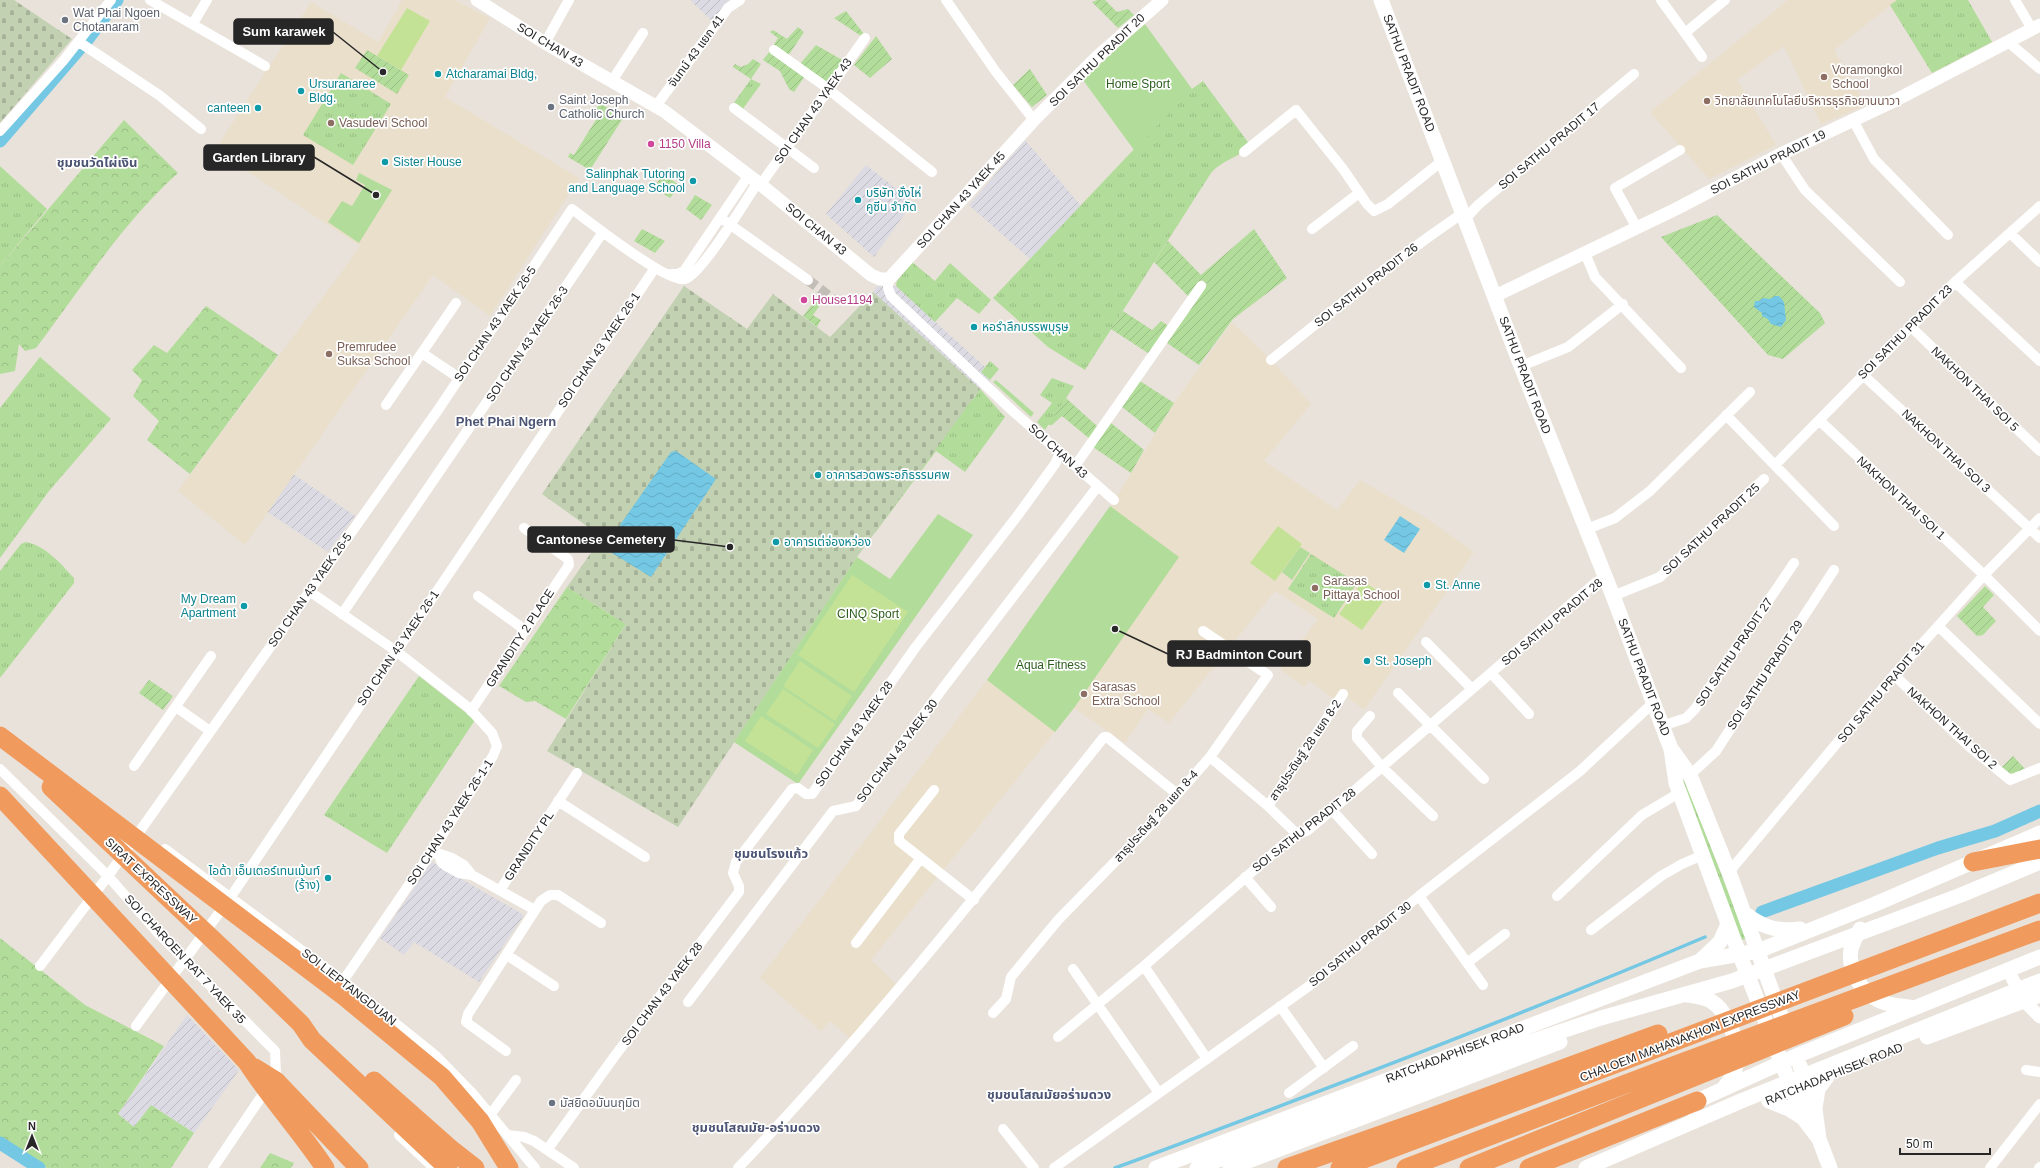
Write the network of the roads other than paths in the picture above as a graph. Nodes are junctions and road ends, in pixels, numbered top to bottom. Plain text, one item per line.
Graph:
1 (111, 0) edge
2 (150, 0) edge
3 (207, 0) edge
4 (477, 0) edge
5 (569, 0) edge
6 (740, 0) edge
7 (946, 0) edge
8 (1162, 0) edge
9 (1381, 0) edge
10 (1661, 0) edge
11 (1724, 0) edge
12 (2015, 0) edge
13 (195, 20) dead end
14 (2036, 27) edge
15 (643, 33) dead end
16 (1685, 33) junction
17 (864, 38) dead end
18 (2008, 41) junction
19 (545, 43) junction
20 (82, 44) junction
21 (774, 50) dead end
22 (1702, 57) dead end
23 (265, 66) dead end
24 (2040, 69) edge
25 (1634, 74) dead end
26 (612, 81) junction
27 (829, 90) junction
28 (656, 106) junction
29 (734, 108) dead end
30 (1034, 120) junction
31 (1852, 120) junction
32 (201, 129) dead end
33 (0, 131) edge
34 (788, 149) junction
35 (1680, 150) dead end
36 (1244, 152) dead end
37 (1781, 154) junction
38 (1442, 161) junction
39 (814, 168) dead end
40 (932, 172) dead end
41 (756, 180) junction
42 (1359, 193) junction
43 (2040, 206) edge
44 (1464, 216) junction
45 (726, 222) junction
46 (1637, 228) junction
47 (1312, 229) dead end
48 (603, 232) junction
49 (2010, 234) junction
50 (1948, 235) dead end
51 (709, 237) junction
52 (718, 243) junction
53 (1585, 253) junction
54 (2040, 262) edge
55 (660, 270) junction
56 (889, 279) junction
57 (808, 280) tunnel mouth
58 (1900, 282) dead end
59 (1955, 282) junction
60 (1201, 286) dead end
61 (1495, 296) junction
62 (456, 303) dead end
63 (1623, 304) junction
64 (1910, 326) junction
65 (422, 353) junction
66 (1270, 360) dead end
67 (2040, 361) edge
68 (1521, 366) junction
69 (1681, 368) dead end
70 (1862, 374) junction
71 (459, 378) junction
72 (1750, 392) dead end
73 (386, 404) dead end
74 (1726, 415) junction
75 (1819, 420) junction
76 (2040, 451) edge
77 (1060, 453) junction
78 (1774, 465) junction
79 (1075, 466) junction
80 (1764, 480) dead end
81 (1098, 486) junction
82 (1114, 500) dead end
83 (2040, 518) edge
84 (1834, 526) dead end
85 (524, 528) dead end
86 (2030, 528) junction
87 (1586, 529) junction
88 (2040, 538) edge
89 (1794, 563) dead end
90 (1834, 570) dead end
91 (1984, 575) junction
92 (1605, 576) junction
93 (309, 592) junction
94 (478, 596) dead end
95 (1613, 596) junction
96 (342, 614) junction
97 (1938, 626) junction
98 (525, 630) junction
99 (1203, 631) dead end
100 (2040, 631) edge
101 (1426, 642) dead end
102 (396, 651) junction
103 (211, 656) dead end
104 (1491, 673) junction
105 (1894, 675) junction
106 (1472, 689) junction
107 (1398, 693) dead end
108 (1343, 694) dead end
109 (1653, 703) junction
110 (176, 707) junction
111 (471, 711) junction
112 (1529, 714) dead end
113 (1370, 716) dead end
114 (2040, 724) edge
115 (1432, 725) junction
116 (1662, 726) junction
117 (210, 732) junction
118 (0, 736) edge
119 (0, 739) edge
120 (1672, 749) junction
121 (1210, 757) junction
122 (134, 766) dead end
123 (1382, 767) junction
124 (2040, 768) edge
125 (0, 769) edge
126 (577, 773) dead end
127 (1690, 775) junction
128 (1484, 779) dead end
129 (934, 790) dead end
130 (1680, 792) junction
131 (1177, 794) junction
132 (0, 796) edge
133 (558, 801) junction
134 (1268, 806) junction
135 (1332, 810) junction
136 (1433, 816) dead end
137 (140, 831) junction
138 (2040, 833) edge
139 (1297, 834) junction
140 (2040, 848) edge
141 (435, 853) junction
142 (1372, 854) dead end
143 (1703, 855) junction
144 (645, 856) dead end
145 (921, 858) junction
146 (1973, 862) junction
147 (2040, 862) edge
148 (1729, 872) junction
149 (108, 876) junction
150 (1245, 877) junction
151 (500, 890) junction
152 (1419, 896) junction
153 (1557, 896) dead end
154 (230, 898) junction
155 (974, 900) junction
156 (2040, 903) edge
157 (1873, 906) junction
158 (1270, 908) dead end
159 (535, 910) junction
160 (1744, 913) junction
161 (601, 923) dead end
162 (1728, 924) junction
163 (1816, 927) junction
164 (1591, 930) dead end
165 (2040, 930) edge
166 (1505, 934) dead end
167 (856, 943) dead end
168 (1997, 947) junction
169 (1758, 951) junction
170 (507, 955) junction
171 (2040, 957) edge
172 (184, 960) junction
173 (1741, 960) junction
174 (1700, 961) junction
175 (1467, 963) junction
176 (1882, 964) junction
177 (40, 966) dead end
178 (1144, 966) junction
179 (1073, 968) dead end
180 (2008, 970) junction
181 (1989, 978) junction
182 (343, 981) junction
183 (2040, 981) edge
184 (1484, 985) dead end
185 (554, 986) dead end
186 (1680, 994) junction
187 (2040, 995) edge
188 (2024, 1001) junction
189 (688, 1002) dead end
190 (1098, 1003) junction
191 (1280, 1006) junction
192 (1915, 1008) junction
193 (993, 1013) dead end
194 (1558, 1014) junction
195 (2040, 1017) edge
196 (301, 1024) junction
197 (136, 1026) dead end
198 (1955, 1027) junction
199 (1058, 1036) dead end
200 (1353, 1046) dead end
201 (506, 1051) dead end
202 (1796, 1056) junction
203 (1207, 1059) junction
204 (321, 1060) dead end
205 (247, 1062) junction
206 (1782, 1063) junction
207 (1502, 1064) junction
208 (1324, 1068) junction
209 (2026, 1070) dead end
210 (2040, 1072) edge
211 (1827, 1077) junction
212 (516, 1080) dead end
213 (1806, 1085) junction
214 (1723, 1089) junction
215 (1792, 1091) junction
216 (1159, 1093) junction
217 (1289, 1093) dead end
218 (1697, 1101) junction
219 (1769, 1101) junction
220 (2040, 1104) edge
221 (1815, 1108) junction
222 (490, 1115) junction
223 (1803, 1118) junction
224 (1003, 1129) dead end
225 (507, 1135) junction
226 (1819, 1139) junction
227 (547, 1150) junction
228 (1629, 1157) junction
229 (213, 1168) edge
230 (325, 1168) edge
231 (359, 1168) edge
232 (434, 1168) edge
233 (448, 1168) edge
234 (475, 1168) edge
235 (509, 1168) edge
236 (535, 1168) edge
237 (574, 1168) edge
238 (738, 1168) edge
239 (1034, 1168) edge
240 (1054, 1168) edge
241 (1156, 1168) edge
242 (1197, 1168) edge
243 (1230, 1168) edge
244 (1287, 1168) edge
245 (1340, 1168) edge
246 (1406, 1168) edge
247 (1469, 1168) edge
248 (1529, 1168) edge
249 (1586, 1168) edge
250 (1613, 1168) edge
251 (1830, 1168) edge
252 (1990, 1168) edge

1 - 20 street
2 - 23 street
3 - 13 street
4 - 19 street, SOI CHAN 43
5 - 19 street
6 - 28 street, จันทน์ 43 แยก 41
7 - 30 street
8 - 30 street, SOI SATHU PRADIT 20
9 - 38 main road, SATHU PRADIT ROAD
10 - 16 street
11 - 16 street
12 - 14 street
14 - 18 street, SOI SATHU PRADIT 19
15 - 26 street
16 - 22 street
17 - 27 street, SOI CHAN 43 YAEK 43
18 - 24 street
18 - 31 street, SOI SATHU PRADIT 19
19 - 26 street, SOI CHAN 43
20 - 32 street
20 - 33 street
21 - 27 street
25 - 44 street, SOI SATHU PRADIT 17
26 - 28 street, SOI CHAN 43
27 - 34 street, SOI CHAN 43 YAEK 43
27 - 40 street
28 - 41 street, SOI CHAN 43
29 - 34 street
30 - 56 street, SOI CHAN 43 YAEK 45
31 - 37 street, SOI SATHU PRADIT 19
31 - 50 street
34 - 39 street
34 - 41 street, SOI CHAN 43 YAEK 43
35 - 46 street
36 - 42 street
37 - 46 street, SOI SATHU PRADIT 19
37 - 58 street
38 - 42 street
38 - 44 main road, SATHU PRADIT ROAD
41 - 45 street, SOI CHAN 43 YAEK 43
41 - 56 street, SOI CHAN 43
42 - 47 street
43 - 49 street, SOI SATHU PRADIT 23
44 - 61 main road, SATHU PRADIT ROAD
44 - 66 street, SOI SATHU PRADIT 26
45 - 51 street
45 - 52 street
45 - 57 street
46 - 53 street, SOI SATHU PRADIT 19
48 - 55 street
48 - 71 street, SOI CHAN 43 YAEK 26-5
48 - 96 street, SOI CHAN 43 YAEK 26-3
49 - 54 street
49 - 59 street, SOI SATHU PRADIT 23
51 - 52 street
51 - 55 street
52 - 55 street
53 - 61 street, SOI SATHU PRADIT 19
53 - 63 street
55 - 102 street, SOI CHAN 43 YAEK 26-1
56 - 77 street, SOI CHAN 43
59 - 64 street, SOI SATHU PRADIT 23
59 - 67 street
60 - 79 street
61 - 68 main road, SATHU PRADIT ROAD
62 - 65 street
63 - 68 street
63 - 69 street
64 - 70 street, SOI SATHU PRADIT 23
64 - 76 street, NAKHON THAI SOI 5
65 - 71 street
65 - 73 street
68 - 87 main road, SATHU PRADIT ROAD
70 - 75 street, SOI SATHU PRADIT 23
70 - 86 street, NAKHON THAI SOI 3
71 - 93 street, SOI CHAN 43 YAEK 26-5
72 - 74 street
74 - 78 street
74 - 87 street
75 - 78 street, SOI SATHU PRADIT 23
75 - 91 street, NAKHON THAI SOI 1
77 - 79 street, SOI CHAN 43
77 - 227 street, SOI CHAN 43 YAEK 28
78 - 84 street
79 - 81 street, SOI CHAN 43
80 - 95 street, SOI SATHU PRADIT 25
81 - 82 street, SOI CHAN 43
81 - 189 street, SOI CHAN 43 YAEK 30
83 - 86 street, SOI SATHU PRADIT 31
85 - 98 street, GRANDITY 2 PLACE
86 - 88 street, NAKHON THAI SOI 3
86 - 91 street, SOI SATHU PRADIT 31
87 - 92 main road, SATHU PRADIT ROAD
89 - 116 street, SOI SATHU PRADIT 27
90 - 127 street, SOI SATHU PRADIT 29
91 - 97 street, SOI SATHU PRADIT 31
91 - 100 street, NAKHON THAI SOI 1
92 - 95 main road, SATHU PRADIT ROAD
92 - 104 street, SOI SATHU PRADIT 28
93 - 96 street, SOI CHAN 43 YAEK 26-1-1
93 - 117 street, SOI CHAN 43 YAEK 26-5
94 - 98 street
95 - 109 main road, SATHU PRADIT ROAD
96 - 102 street, SOI CHAN 43 YAEK 26-1-1
97 - 105 street, SOI SATHU PRADIT 31
97 - 114 street
98 - 111 street, GRANDITY 2 PLACE
99 - 121 street, สาธุประดิษฐ์ 28 แยก 8-4
101 - 106 street
102 - 111 street, SOI CHAN 43 YAEK 26-1-1
102 - 154 street, SOI CHAN 43 YAEK 26-1
103 - 110 street
104 - 106 street, SOI SATHU PRADIT 28
104 - 112 street
105 - 124 street, NAKHON THAI SOI 2
105 - 148 street, SOI SATHU PRADIT 31
106 - 115 street, SOI SATHU PRADIT 28
107 - 115 street
108 - 134 street, สาธุประดิษฐ์ 28 แยก 8-2
109 - 116 main road, SATHU PRADIT ROAD
109 - 152 street, SOI SATHU PRADIT 30
110 - 117 street
110 - 122 street
111 - 141 street, SOI CHAN 43 YAEK 26-1-1
113 - 123 street
115 - 123 street, SOI SATHU PRADIT 28
115 - 128 street
116 - 120 main road, SATHU PRADIT ROAD
117 - 137 street, SOI CHAN 43 YAEK 26-5
118 - 235 highway
119 - 196 highway, SIRAT EXPRESSWAY
120 - 127 main road, SATHU PRADIT ROAD
120 - 130 main road, SATHU PRADIT ROAD
121 - 131 street, สาธุประดิษฐ์ 28 แยก 8-4
121 - 134 street
123 - 135 street, SOI SATHU PRADIT 28
123 - 136 street
125 - 149 street, SOI CHAROEN RAT 7 YAEK 35
126 - 133 street, GRANDITY PL
127 - 148 main road, SATHU PRADIT ROAD
129 - 145 street
130 - 143 main road, SATHU PRADIT ROAD
130 - 153 street
131 - 155 street
131 - 193 street, สาธุประดิษฐ์ 28 แยก 8-4
132 - 205 highway
133 - 144 street, GRANDITY PL
133 - 151 street, GRANDITY PL
134 - 139 street
135 - 139 street, SOI SATHU PRADIT 28
135 - 142 street
137 - 149 street, SOI CHAN 43 YAEK 26-5
137 - 154 street, SOI LIEPTANGDUAN
138 - 146 main road, RATCHADAPHISEK ROAD
139 - 150 street, SOI SATHU PRADIT 28
140 - 146 highway
141 - 151 street, GRANDITY PL
141 - 182 street, SOI CHAN 43 YAEK 26-1-1
143 - 162 main road, SATHU PRADIT ROAD
143 - 164 street
145 - 155 street
145 - 167 street
146 - 157 main road, RATCHADAPHISEK ROAD
147 - 242 main road, RATCHADAPHISEK ROAD
148 - 160 main road, SATHU PRADIT ROAD
149 - 172 street, SOI CHAROEN RAT 7 YAEK 35
149 - 177 street, SOI CHAN 43 YAEK 26-5
150 - 158 street
150 - 178 street, SOI SATHU PRADIT 28
151 - 159 street, GRANDITY PL
152 - 175 street
152 - 191 street, SOI SATHU PRADIT 30
154 - 172 street, SOI CHAN 43 YAEK 26-1
154 - 182 street, SOI LIEPTANGDUAN
155 - 238 street
156 - 176 highway, CHALOEM MAHANAKHON EXPRESSWAY
157 - 163 main road, RATCHADAPHISEK ROAD
157 - 192 main road
159 - 161 street
159 - 170 street
160 - 163 main road
160 - 169 main road, SATHU PRADIT ROAD
162 - 173 main road, SATHU PRADIT ROAD
162 - 174 main road
163 - 169 main road, RATCHADAPHISEK ROAD
165 - 168 highway, CHALOEM MAHANAKHON EXPRESSWAY
166 - 175 street
168 - 246 highway, CHALOEM MAHANAKHON EXPRESSWAY
168 - 247 highway
169 - 173 main road, RATCHADAPHISEK ROAD
169 - 202 main road, SATHU PRADIT ROAD
170 - 185 street
170 - 201 street
171 - 180 main road, RATCHADAPHISEK ROAD
172 - 197 street, SOI CHAN 43 YAEK 26-1
172 - 229 street, SOI CHAROEN RAT 7 YAEK 35
173 - 174 main road, RATCHADAPHISEK ROAD
173 - 186 main road, RATCHADAPHISEK ROAD
173 - 206 main road, SATHU PRADIT ROAD
174 - 194 main road, RATCHADAPHISEK ROAD
175 - 184 street
176 - 244 highway
176 - 245 highway, CHALOEM MAHANAKHON EXPRESSWAY
178 - 190 street, SOI SATHU PRADIT 28
178 - 203 street
179 - 190 street
180 - 181 main road, RATCHADAPHISEK ROAD
180 - 188 street
181 - 192 main road, RATCHADAPHISEK ROAD
181 - 198 main road
182 - 222 street, SOI LIEPTANGDUAN
183 - 249 main road, RATCHADAPHISEK ROAD
186 - 207 main road, RATCHADAPHISEK ROAD
186 - 214 main road
187 - 188 main road, RATCHADAPHISEK ROAD
188 - 195 street
188 - 198 main road, RATCHADAPHISEK ROAD
190 - 199 street, SOI SATHU PRADIT 28
190 - 216 street
191 - 203 street, SOI SATHU PRADIT 30
191 - 208 street
192 - 202 main road, RATCHADAPHISEK ROAD
194 - 207 main road
194 - 241 main road, RATCHADAPHISEK ROAD
196 - 233 highway
196 - 234 highway
198 - 211 main road, RATCHADAPHISEK ROAD
200 - 208 street
202 - 206 main road, RATCHADAPHISEK ROAD
202 - 213 main road, SATHU PRADIT ROAD
203 - 216 street, SOI SATHU PRADIT 30
204 - 232 street
205 - 230 highway
205 - 231 highway
206 - 214 main road, RATCHADAPHISEK ROAD
206 - 215 main road, SATHU PRADIT ROAD
207 - 243 main road, RATCHADAPHISEK ROAD
208 - 217 street
209 - 210 street
211 - 213 main road, RATCHADAPHISEK ROAD
211 - 221 main road
212 - 222 street
213 - 215 main road, RATCHADAPHISEK ROAD
213 - 221 main road, SATHU PRADIT ROAD
214 - 218 main road, RATCHADAPHISEK ROAD
215 - 219 main road, RATCHADAPHISEK ROAD
215 - 223 main road, SATHU PRADIT ROAD
216 - 240 street, SOI SATHU PRADIT 30
218 - 228 main road, RATCHADAPHISEK ROAD
218 - 248 highway
219 - 223 main road
219 - 228 main road, RATCHADAPHISEK ROAD
220 - 252 street
221 - 226 main road, SATHU PRADIT ROAD
222 - 225 street, SOI LIEPTANGDUAN
223 - 226 main road, SATHU PRADIT ROAD
224 - 239 street
225 - 227 street
225 - 236 street, SOI LIEPTANGDUAN
226 - 251 main road, SATHU PRADIT ROAD
227 - 237 street
228 - 250 main road, RATCHADAPHISEK ROAD

